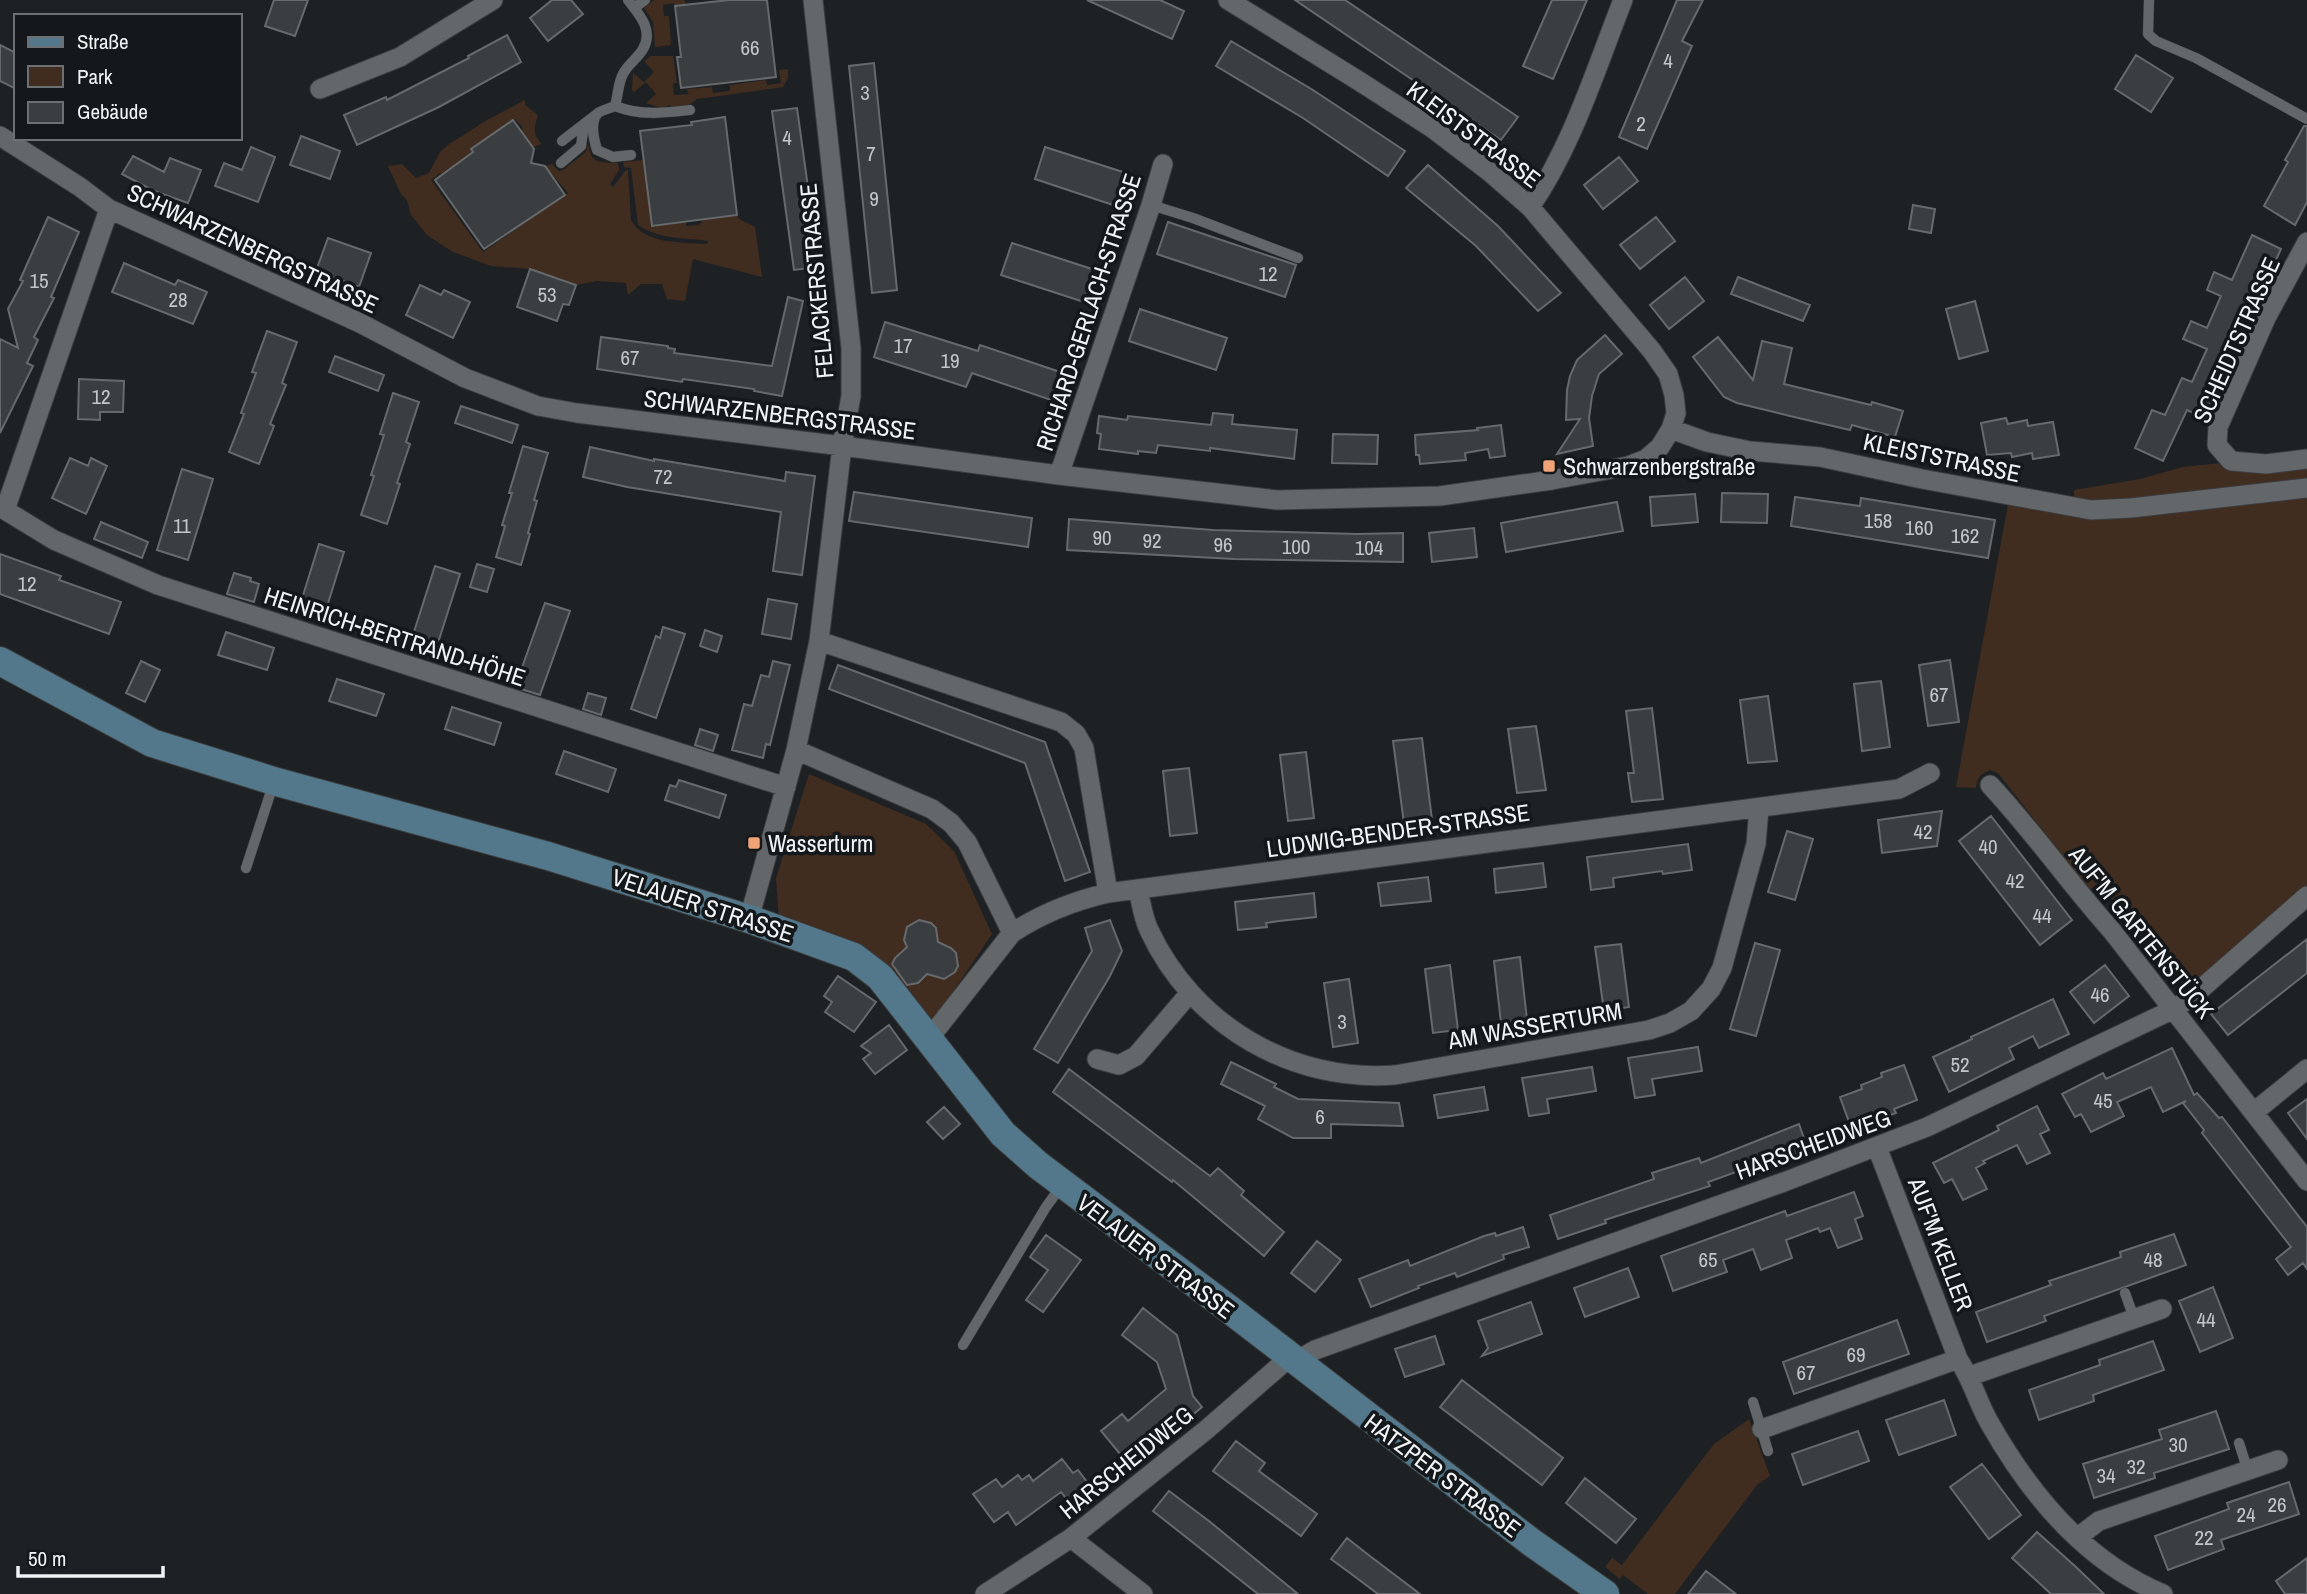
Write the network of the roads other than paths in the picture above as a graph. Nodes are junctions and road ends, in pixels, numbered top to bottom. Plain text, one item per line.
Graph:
1 (493, 0) edge
2 (645, 0) edge
3 (813, 0) edge
4 (1228, 0) edge
5 (1623, 0) edge
6 (2149, 0) edge
7 (631, 4) edge
8 (320, 89) dead end
9 (615, 106) junction
10 (690, 110) dead end
11 (598, 113) junction
12 (2307, 119) edge
13 (584, 124) junction
14 (0, 136) edge
15 (562, 141) dead end
16 (631, 155) dead end
17 (561, 163) dead end
18 (1163, 164) dead end
19 (1151, 205) junction
20 (1530, 207) junction
21 (109, 209) junction
22 (2307, 242) edge
23 (1298, 258) dead end
24 (1671, 429) junction
25 (842, 446) junction
26 (2307, 459) edge
27 (1059, 475) junction
28 (2307, 488) edge
29 (2, 508) edge
30 (819, 641) junction
31 (0, 661) edge
32 (796, 750) junction
33 (1930, 773) dead end
34 (274, 781) junction
35 (1990, 785) dead end
36 (786, 787) junction
37 (1759, 807) junction
38 (246, 868) dead end
39 (1138, 889) junction
40 (1108, 893) junction
41 (2307, 896) edge
42 (749, 919) junction
43 (1012, 933) junction
44 (1189, 993) junction
45 (2174, 1009) junction
46 (928, 1040) junction
47 (1097, 1059) dead end
48 (2307, 1069) edge
49 (2254, 1112) junction
50 (1877, 1147) junction
51 (2307, 1181) edge
52 (1062, 1185) junction
53 (2125, 1293) dead end
54 (2162, 1309) dead end
55 (2134, 1318) junction
56 (963, 1345) dead end
57 (1290, 1356) junction
58 (1958, 1359) junction
59 (1970, 1376) junction
60 (1753, 1402) dead end
61 (1762, 1429) junction
62 (2239, 1443) dead end
63 (1768, 1451) dead end
64 (2278, 1460) dead end
65 (2248, 1468) junction
66 (2078, 1537) junction
67 (1071, 1538) junction
68 (985, 1594) edge
69 (1143, 1594) edge
70 (1605, 1594) edge
71 (2163, 1594) edge

1 - 8 street
2 - 7 lane
3 - 25 street, FELACKERSTRASSE
4 - 20 street, KLEISTSTRASSE
5 - 20 street
6 - 12 lane
7 - 9 lane
9 - 10 lane
9 - 11 lane
11 - 13 lane
11 - 16 lane
13 - 15 lane
13 - 17 lane
14 - 21 street, SCHWARZENBERGSTRASSE
18 - 19 street, RICHARD-GERLACH-STRASSE
19 - 23 lane
19 - 27 street, RICHARD-GERLACH-STRASSE
20 - 24 street, KLEISTSTRASSE
21 - 25 street, SCHWARZENBERGSTRASSE
21 - 29 street
22 - 26 street, SCHEIDTSTRASSE
24 - 27 street, SCHWARZENBERGSTRASSE
24 - 28 street, KLEISTSTRASSE
25 - 27 street, SCHWARZENBERGSTRASSE
25 - 30 street, FELACKERSTRASSE
29 - 36 street, HEINRICH-BERTRAND-HÖHE
30 - 32 street, FELACKERSTRASSE
30 - 40 street
31 - 34 main road, VELAUER STRASSE
32 - 36 street, FELACKERSTRASSE
32 - 43 street
33 - 37 street, LUDWIG-BENDER-STRASSE
34 - 38 lane
34 - 42 main road, VELAUER STRASSE
35 - 45 street, AUF'M GARTENSTÜCK
36 - 42 street, FELACKERSTRASSE
37 - 39 street, LUDWIG-BENDER-STRASSE
37 - 44 street, AM WASSERTURM
39 - 40 street, LUDWIG-BENDER-STRASSE
39 - 44 street, AM WASSERTURM
40 - 43 street, LUDWIG-BENDER-STRASSE
41 - 45 street, HARSCHEIDWEG
42 - 46 main road, VELAUER STRASSE
43 - 46 street, LUDWIG-BENDER-STRASSE
44 - 47 street
45 - 49 street, AUF'M GARTENSTÜCK
45 - 50 street, HARSCHEIDWEG
46 - 52 main road, VELAUER STRASSE
48 - 49 street
49 - 51 street, AUF'M GARTENSTÜCK
50 - 57 street, HARSCHEIDWEG
50 - 58 street, AUF'M KELLER
52 - 56 lane
52 - 57 main road, VELAUER STRASSE
53 - 55 lane
54 - 55 street
55 - 59 street
57 - 67 street, HARSCHEIDWEG
57 - 70 main road, HATZPER STRASSE
58 - 59 street, AUF'M KELLER
58 - 61 street
59 - 66 street, AUF'M KELLER
60 - 61 lane
61 - 63 lane
62 - 65 lane
64 - 65 street
65 - 66 street
66 - 71 street, AUF'M KELLER
67 - 68 street, HARSCHEIDWEG
67 - 69 street

